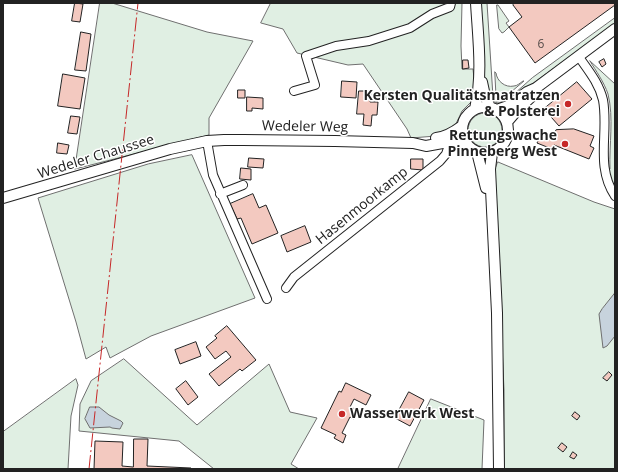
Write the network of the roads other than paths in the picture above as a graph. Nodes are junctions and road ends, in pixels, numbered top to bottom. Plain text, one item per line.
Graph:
1 (451, 3) edge
2 (476, 3) edge
3 (615, 29) edge
4 (579, 57) junction
5 (479, 74) junction
6 (536, 88) junction
7 (294, 91) dead end
8 (475, 109) junction
9 (494, 109) junction
10 (507, 122) junction
11 (462, 126) junction
12 (207, 141) junction
13 (450, 142) junction
14 (197, 143) joint
15 (465, 143) junction
16 (413, 144) junction
17 (477, 152) junction
18 (492, 153) junction
19 (243, 185) dead end
20 (220, 194) junction
21 (615, 196) edge
22 (3, 198) edge
23 (492, 213) junction
24 (286, 288) dead end
25 (267, 299) dead end
26 (499, 469) edge

1 - 7 street
2 - 5 main road
3 - 4 main road
4 - 6 main road
4 - 21 street
5 - 8 main road
5 - 9 main road
6 - 9 main road
6 - 10 main road
8 - 9 main road
8 - 11 main road
9 - 10 main road
10 - 18 main road
11 - 15 main road
11 - 16 main road, Wedeler Weg
12 - 14 main road, Wedeler Weg
12 - 16 main road, Wedeler Weg
12 - 20 street
13 - 15 main road, Wedeler Weg
13 - 16 main road, Wedeler Weg
13 - 24 street, Hasenmoorkamp
14 - 22 main road, Wedeler Chaussee
15 - 17 main road
17 - 18 main road
17 - 23 main road
18 - 23 main road
19 - 20 street
20 - 25 street
23 - 26 main road

